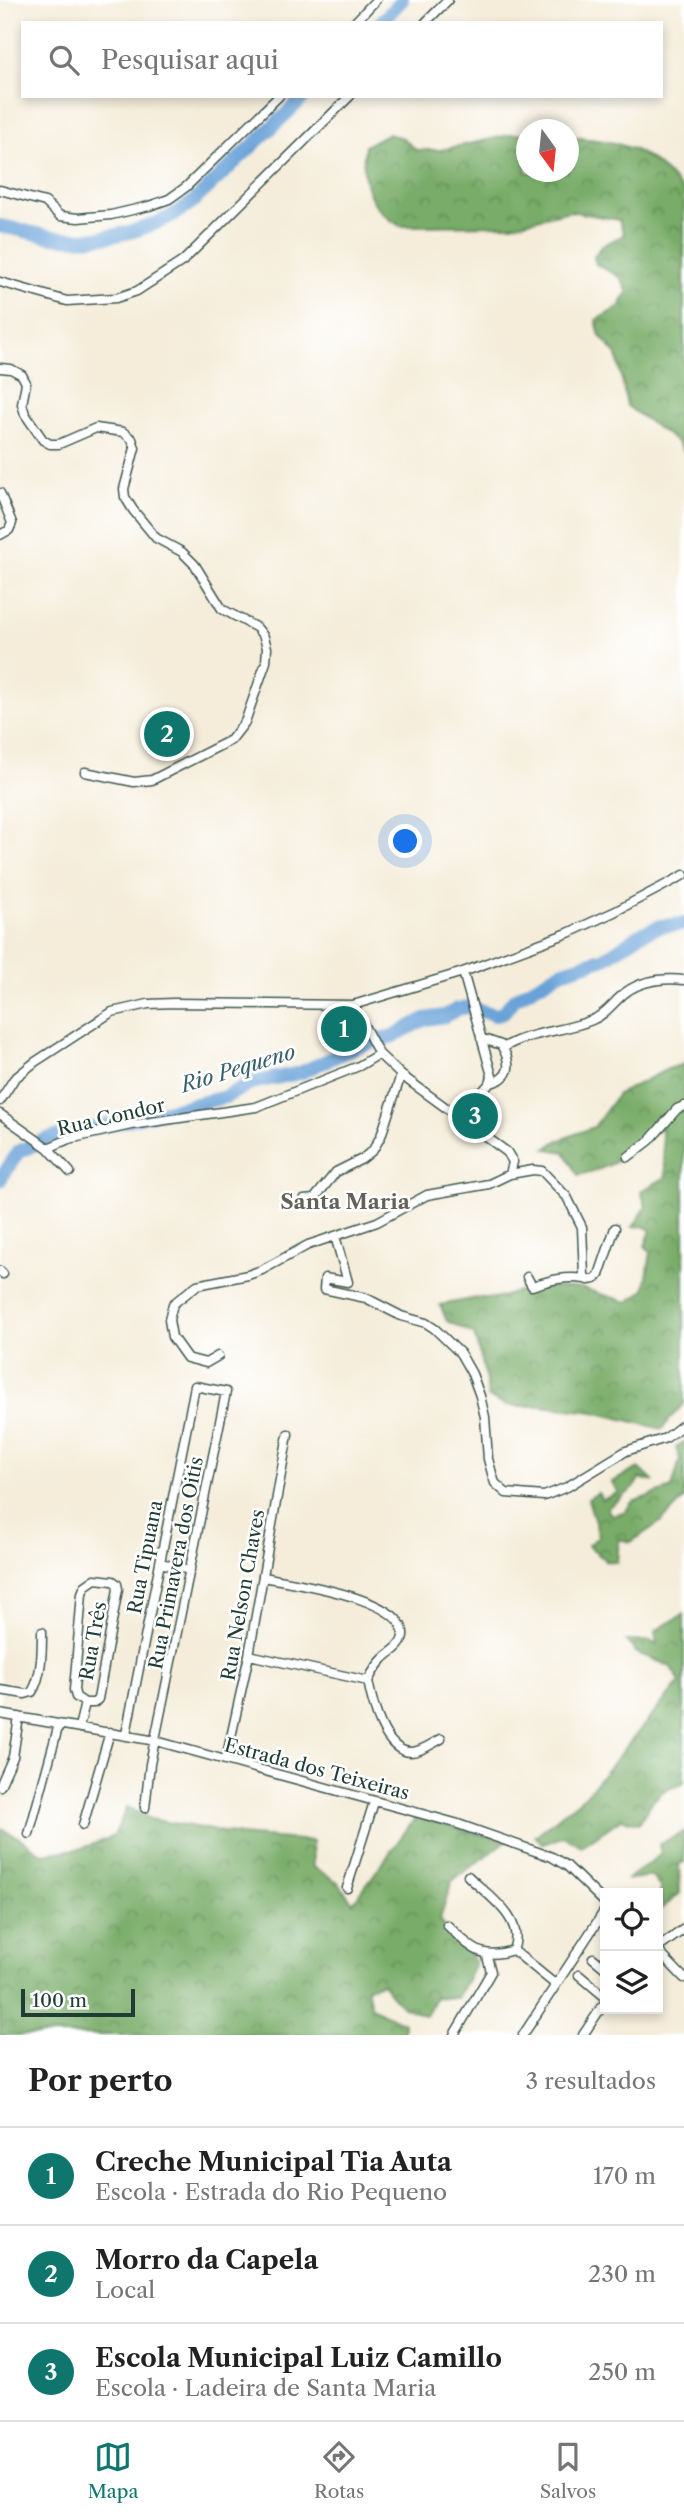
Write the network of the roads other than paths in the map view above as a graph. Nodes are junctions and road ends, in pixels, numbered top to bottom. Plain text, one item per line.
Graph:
1 (376, 0) edge
2 (448, 0) edge
3 (356, 21) edge
4 (427, 21) edge
5 (277, 98) edge
6 (348, 98) edge
7 (0, 190) edge
8 (0, 282) edge
9 (0, 368) edge
10 (0, 493) edge
11 (0, 535) edge
12 (85, 772) dead end
13 (684, 875) edge
14 (463, 972) junction
15 (684, 979) edge
16 (353, 1005) junction
17 (481, 1038) junction
18 (503, 1048) junction
19 (377, 1051) junction
20 (401, 1075) junction
21 (490, 1083) junction
22 (0, 1101) edge
23 (684, 1106) edge
24 (0, 1114) edge
25 (460, 1117) junction
26 (47, 1147) junction
27 (628, 1157) dead end
28 (69, 1172) dead end
29 (510, 1174) junction
30 (304, 1200) dead end
31 (615, 1228) dead end
32 (335, 1236) junction
33 (527, 1277) dead end
34 (585, 1279) junction
35 (218, 1356) dead end
36 (195, 1386) joint
37 (684, 1424) edge
38 (288, 1434) dead end
39 (160, 1563) junction
40 (190, 1570) junction
41 (262, 1577) junction
42 (42, 1632) dead end
43 (249, 1655) junction
44 (368, 1681) junction
45 (0, 1690) edge
46 (82, 1702) junction
47 (0, 1714) edge
48 (19, 1717) junction
49 (59, 1724) junction
50 (79, 1727) junction
51 (110, 1732) junction
52 (126, 1734) junction
53 (442, 1739) dead end
54 (156, 1741) junction
55 (226, 1760) junction
56 (0, 1786) edge
57 (374, 1802) junction
58 (145, 1808) dead end
59 (83, 1825) dead end
60 (29, 1834) dead end
61 (468, 1876) dead end
62 (347, 1888) dead end
63 (600, 1898) edge
64 (600, 1918) edge
65 (447, 1925) dead end
66 (684, 1929) edge
67 (663, 1946) edge
68 (513, 1950) junction
69 (659, 1951) edge
70 (486, 1956) junction
71 (593, 1958) dead end
72 (600, 1964) edge
73 (579, 1975) dead end
74 (684, 1978) edge
75 (556, 1985) junction
76 (600, 1995) edge
77 (600, 2008) edge
78 (454, 2035) edge
79 (523, 2035) edge
80 (583, 2035) edge

1 - 3 street
2 - 4 street
5 - 7 street
6 - 8 street
9 - 12 street
10 - 11 street
13 - 14 street
14 - 16 street
14 - 17 street
15 - 18 street
16 - 19 street
16 - 22 street
17 - 18 street
17 - 21 street
18 - 21 street
19 - 20 street
19 - 26 street, Rua Condor
20 - 25 street
20 - 30 street
21 - 25 street
23 - 27 street
24 - 26 street
25 - 29 street
26 - 28 street
29 - 32 street
29 - 34 street
31 - 34 street
32 - 35 street
32 - 37 street
33 - 34 street
36 - 39 street, Rua Tipuana
36 - 40 street, Rua Primavera dos Oitis
38 - 41 street, Rua Nelson Chaves
39 - 40 street
39 - 52 street, Rua Tipuana
40 - 54 street, Rua Primavera dos Oitis
41 - 43 street, Rua Nelson Chaves
41 - 44 street
42 - 45 street
43 - 44 street
43 - 55 street, Rua Nelson Chaves
44 - 53 street
46 - 46 street, Rua Três
46 - 50 street
47 - 48 street, Estrada dos Teixeiras
48 - 49 street, Estrada dos Teixeiras
48 - 56 street
49 - 50 street, Estrada dos Teixeiras
49 - 60 street
50 - 51 street, Estrada dos Teixeiras
51 - 52 street, Estrada dos Teixeiras
51 - 59 street
52 - 54 street, Estrada dos Teixeiras
54 - 55 street, Estrada dos Teixeiras
54 - 58 street, Rua Primavera dos Oitis
55 - 57 street, Estrada dos Teixeiras
57 - 62 street
57 - 63 street, Estrada dos Teixeiras
61 - 68 street
64 - 75 street
65 - 70 street
66 - 67 street
68 - 70 street
68 - 75 street
69 - 74 street
70 - 78 street
71 - 72 street
73 - 76 street
75 - 79 street
77 - 80 street

